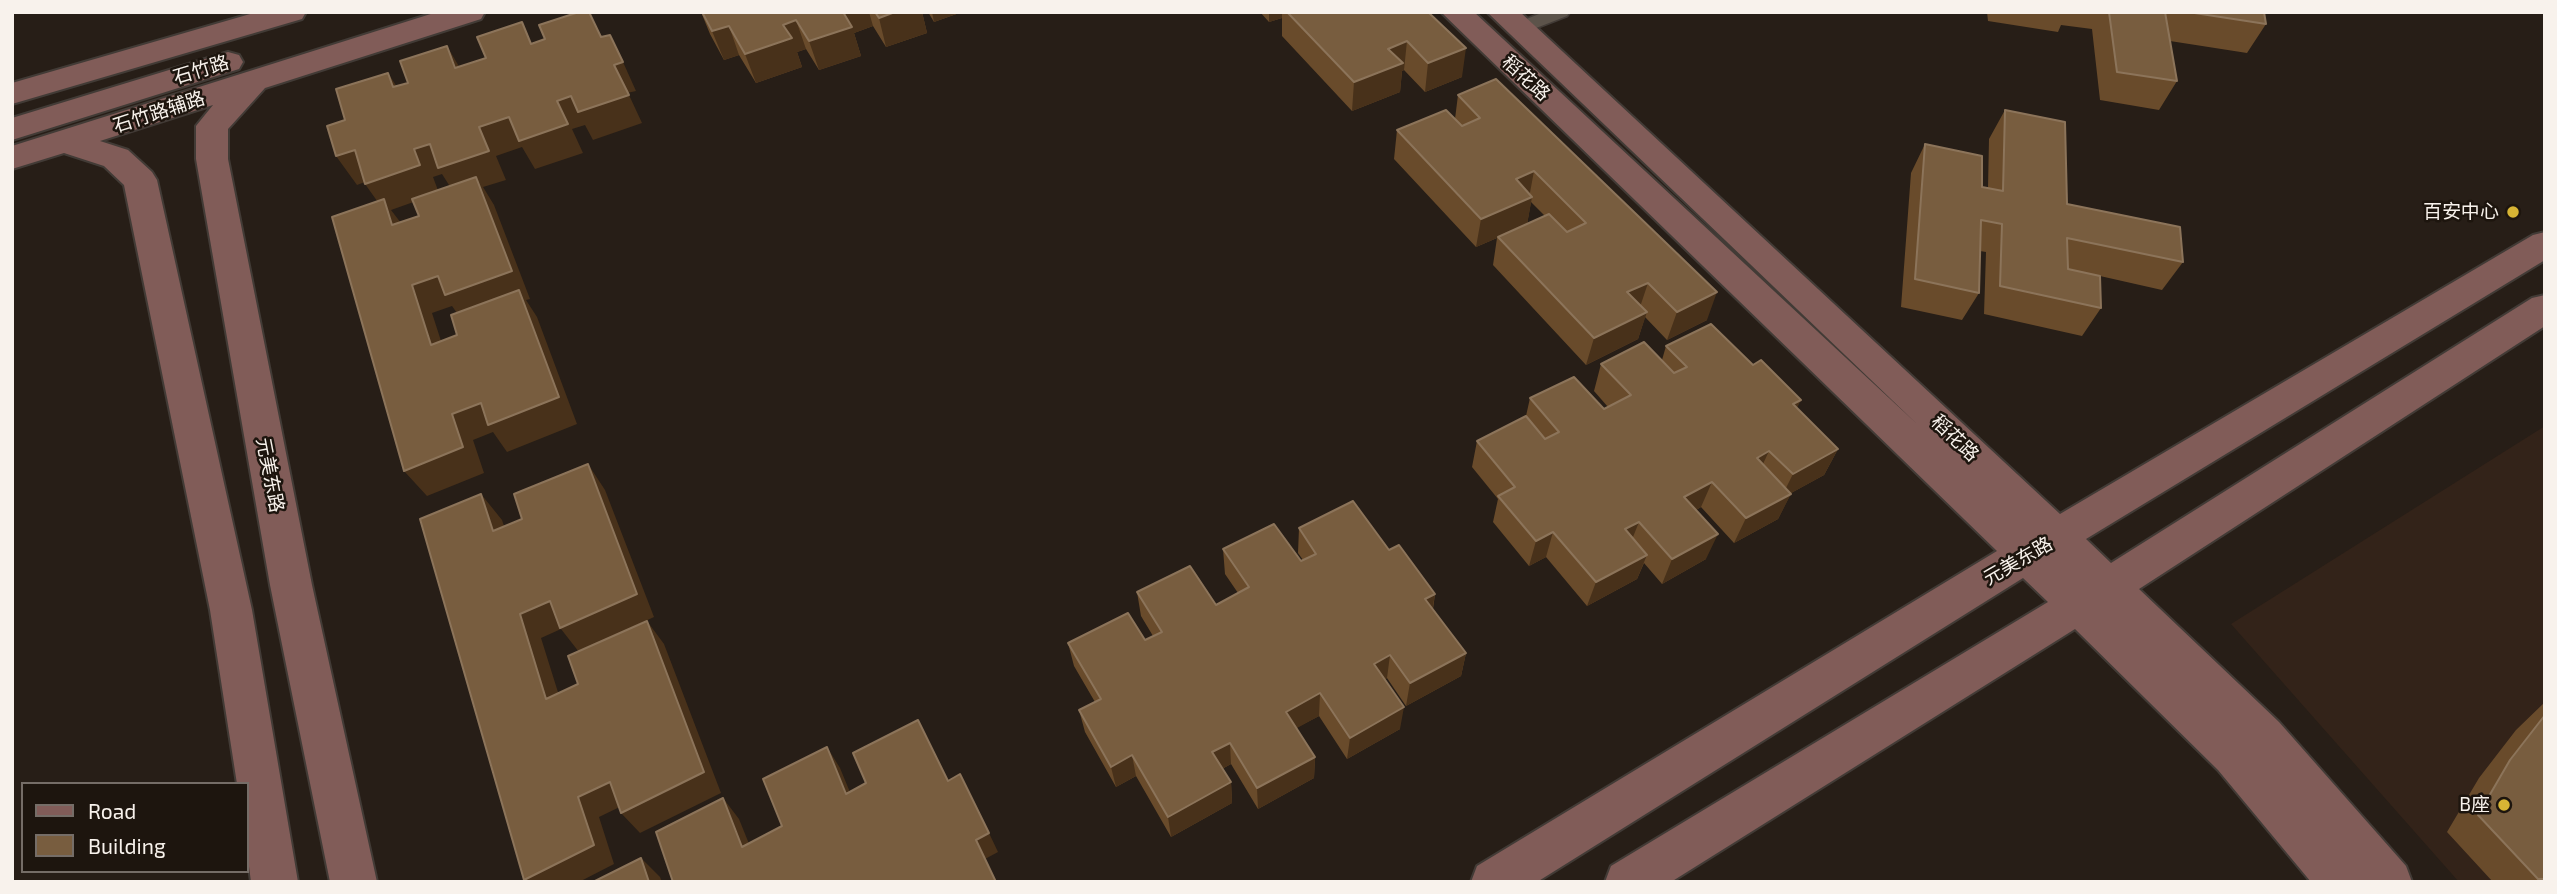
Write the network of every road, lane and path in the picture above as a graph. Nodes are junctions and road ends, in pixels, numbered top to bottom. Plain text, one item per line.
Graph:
1 (217, 12) edge
2 (291, 12) edge
3 (389, 12) edge
4 (470, 12) edge
5 (1456, 12) edge
6 (1561, 12) edge
7 (1511, 20) edge
8 (12, 72) edge
9 (253, 82) junction
10 (12, 94) edge
11 (12, 128) edge
12 (65, 142) junction
13 (12, 158) edge
14 (2545, 244) edge
15 (2545, 308) edge
16 (2043, 546) junction
17 (2093, 595) junction
18 (275, 882) edge
19 (354, 882) edge
20 (1494, 882) edge
21 (1628, 882) edge
22 (2342, 882) edge
23 (2389, 882) edge

1 - 8 street
2 - 10 street, 石竹路
3 - 11 street, 石竹路
4 - 9 street, 石竹路辅路
5 - 16 street, 稻花路
6 - 7 lane
7 - 16 street, 稻花路
9 - 12 street, 石竹路辅路
9 - 19 street, 元美东路
12 - 13 street, 石竹路辅路
12 - 18 street
14 - 16 street, 元美东路
15 - 17 street
16 - 17 street, 稻花路
16 - 20 street, 元美东路
17 - 21 street
17 - 22 street, 稻花路
17 - 23 street, 稻花路

